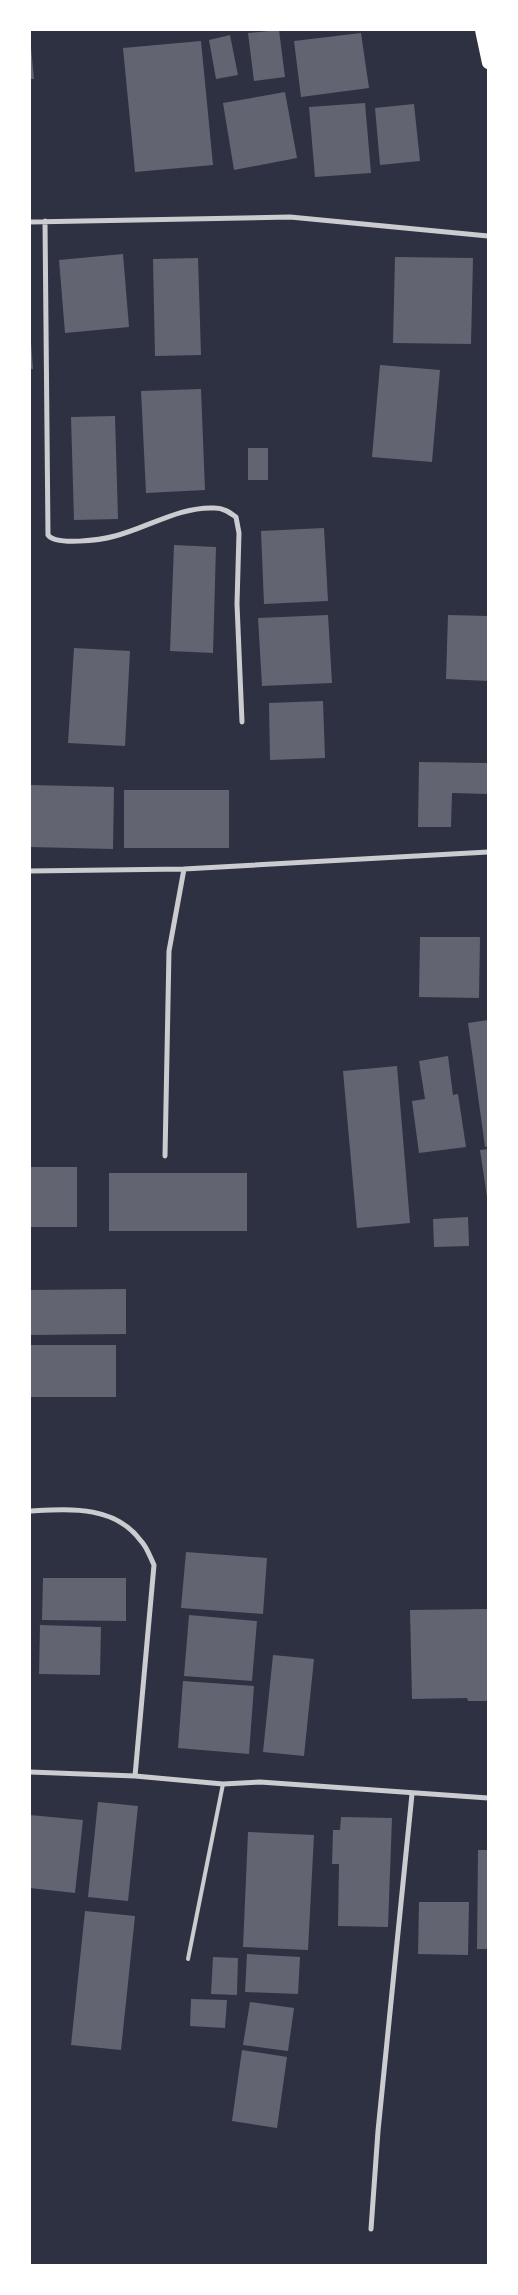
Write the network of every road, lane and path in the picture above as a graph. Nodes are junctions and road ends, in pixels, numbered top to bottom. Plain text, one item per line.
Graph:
1 (481, 30) edge
2 (488, 63) edge
3 (45, 220) junction
4 (30, 222) edge
5 (488, 236) edge
6 (242, 722) dead end
7 (488, 852) edge
8 (184, 869) junction
9 (30, 871) edge
10 (165, 1156) dead end
11 (30, 1511) edge
12 (30, 1772) edge
13 (135, 1776) junction
14 (223, 1784) junction
15 (412, 1794) junction
16 (488, 1798) edge
17 (188, 1959) dead end
18 (371, 2230) dead end

1 - 2 main road
3 - 4 street
3 - 5 street
3 - 6 street
7 - 8 street
8 - 9 street
8 - 10 street
11 - 13 street
12 - 13 street
13 - 14 street
14 - 15 street
14 - 17 lane
15 - 16 street
15 - 18 street

